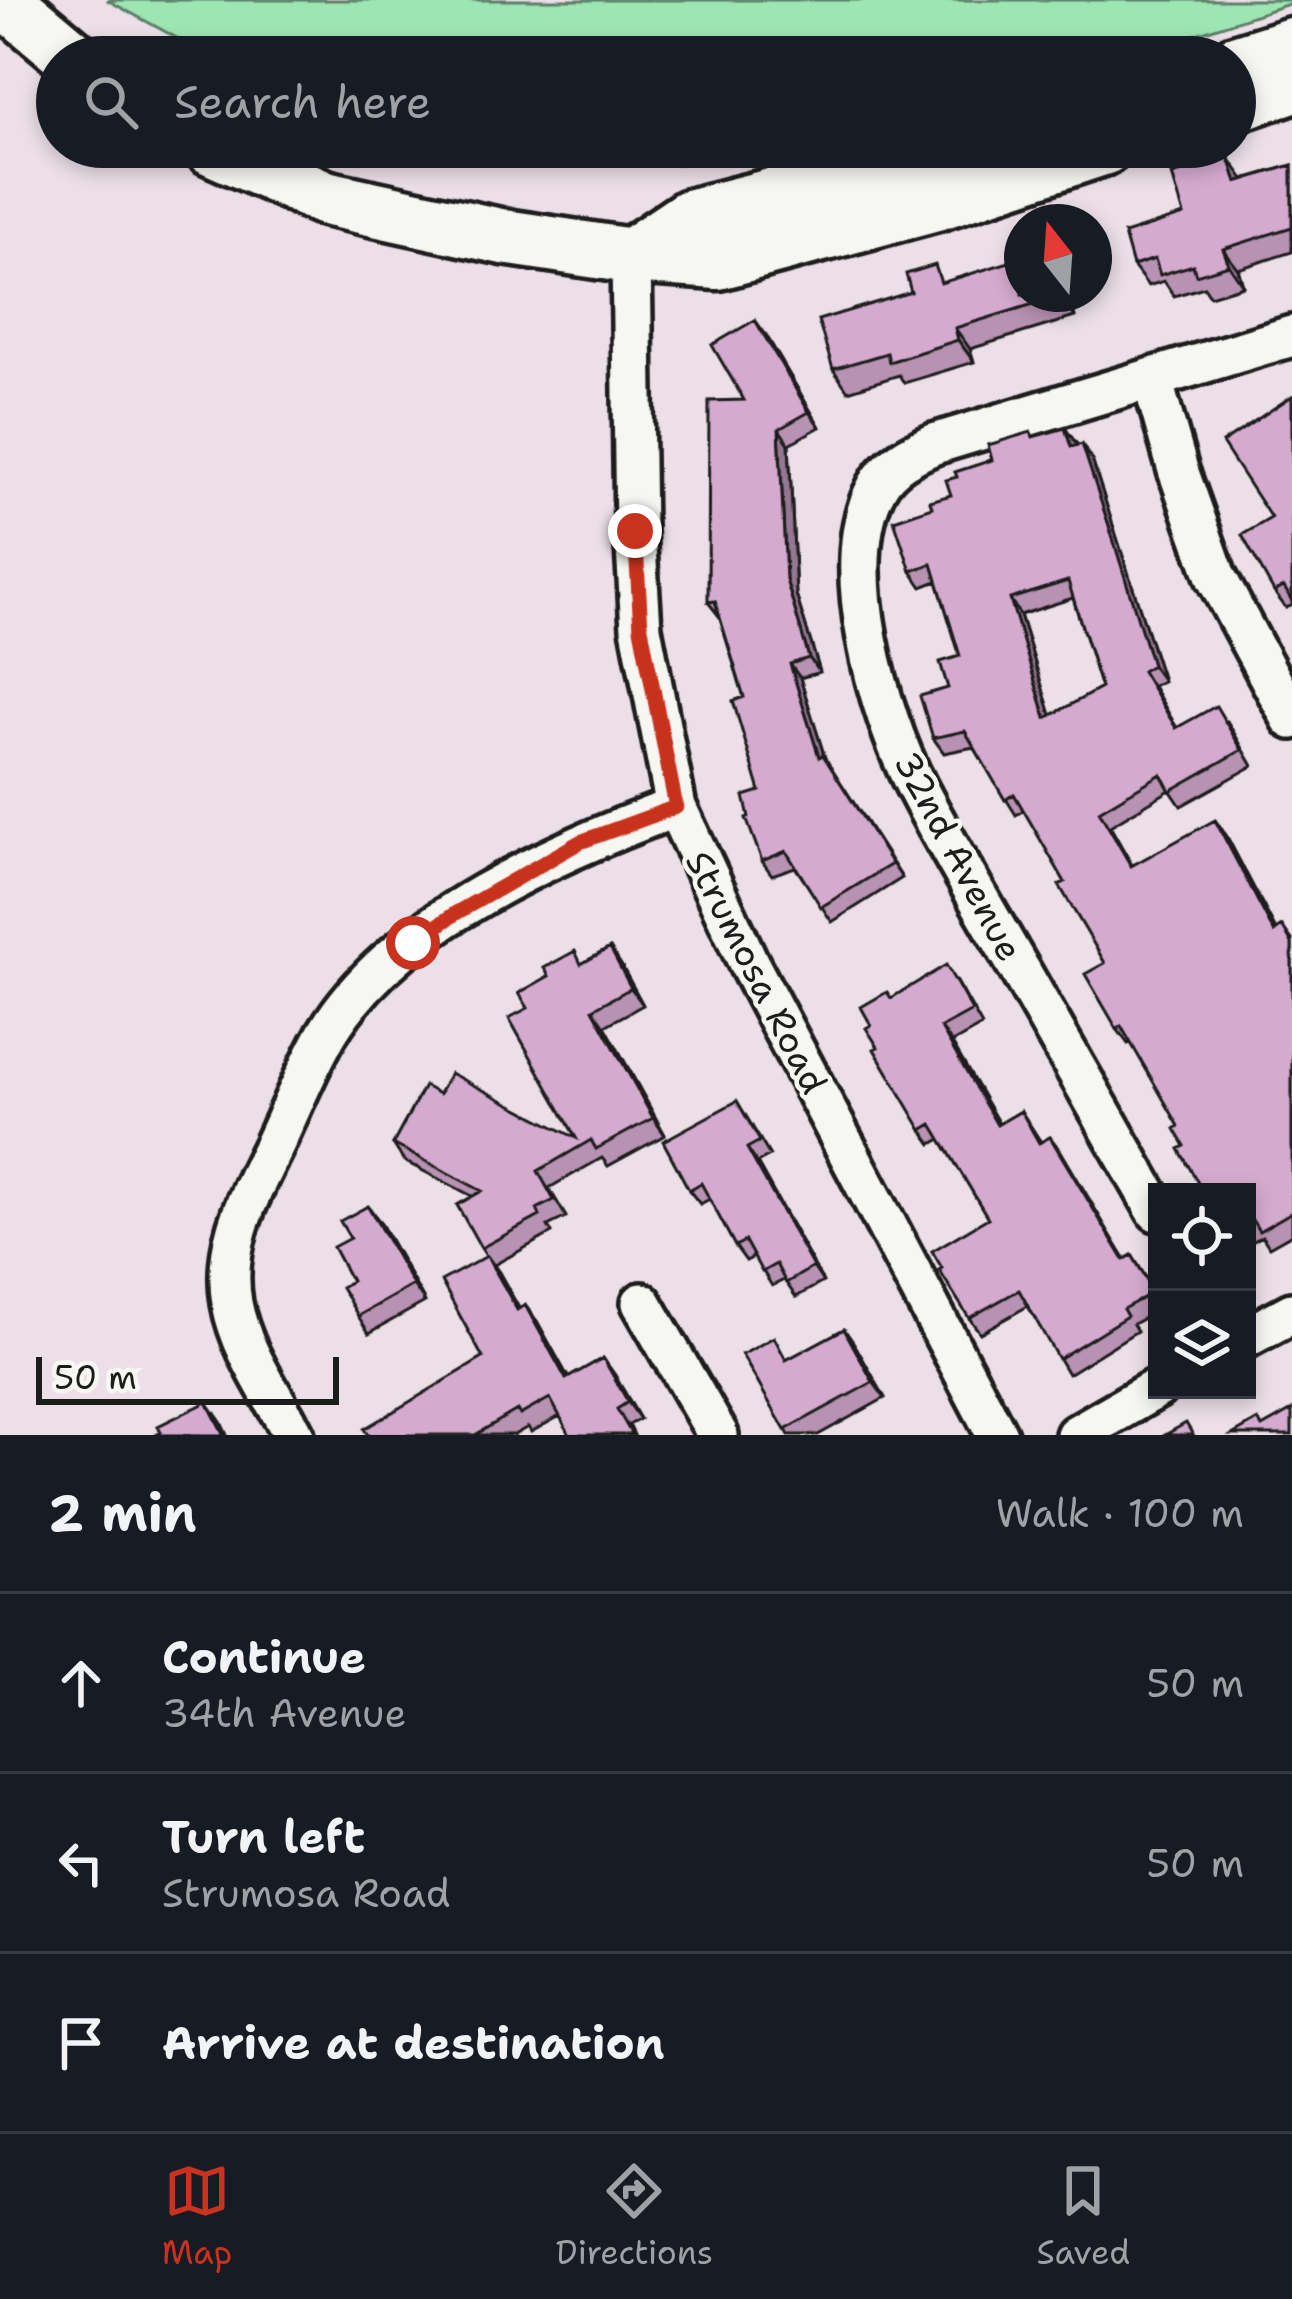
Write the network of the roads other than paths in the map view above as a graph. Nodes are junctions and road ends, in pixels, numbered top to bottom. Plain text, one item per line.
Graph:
1 (4, 0) edge
2 (48, 36) edge
3 (1292, 45) edge
4 (1256, 56) edge
5 (1292, 85) edge
6 (1256, 97) edge
7 (259, 168) edge
8 (880, 168) edge
9 (1042, 168) edge
10 (631, 256) junction
11 (1292, 336) edge
12 (1152, 379) junction
13 (1292, 718) edge
14 (676, 807) junction
15 (1148, 1195) edge
16 (642, 1303) dead end
17 (1292, 1313) edge
18 (1256, 1332) edge
19 (1148, 1393) edge
20 (294, 1435) edge
21 (718, 1435) edge
22 (998, 1435) edge
23 (1076, 1435) edge

1 - 2 street
3 - 4 street
5 - 6 street
7 - 10 street
8 - 10 street
9 - 10 street
10 - 14 street, Strumosa Road
11 - 12 street, 32nd Avenue
12 - 13 street
12 - 15 street, 32nd Avenue
14 - 20 street
14 - 22 street, Strumosa Road
16 - 21 street
17 - 18 street
19 - 23 street

